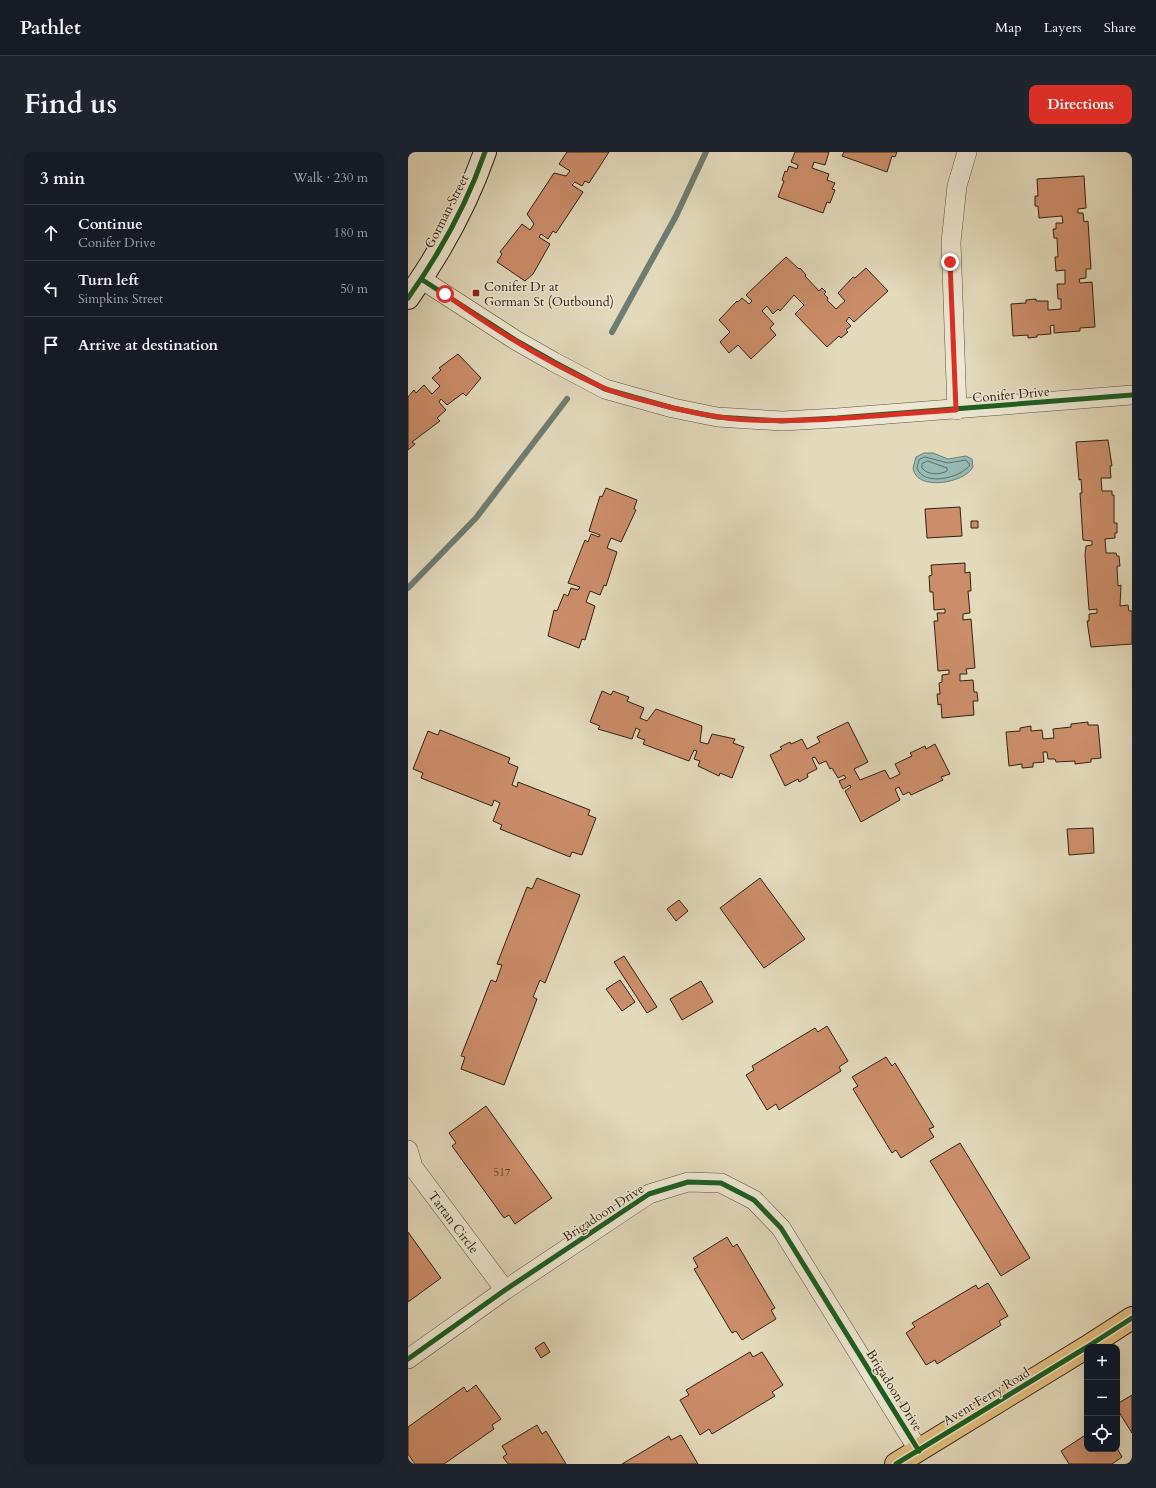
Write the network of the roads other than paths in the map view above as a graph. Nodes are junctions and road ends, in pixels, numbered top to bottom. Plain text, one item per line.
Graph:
1 (485, 152) edge
2 (967, 152) edge
3 (421, 279) junction
4 (408, 298) edge
5 (1132, 395) edge
6 (956, 410) junction
7 (408, 1150) edge
8 (505, 1290) junction
9 (1132, 1318) edge
10 (1092, 1344) edge
11 (1084, 1349) edge
12 (408, 1359) edge
13 (919, 1451) junction
14 (896, 1464) edge

1 - 3 main road, Gorman Street
2 - 6 street
3 - 4 main road, Gorman Street
3 - 6 street, Conifer Drive
5 - 6 street, Conifer Drive
7 - 8 street, Tartan Circle
8 - 12 street, Brigadoon Drive
8 - 13 street, Brigadoon Drive
9 - 10 main road, Avent Ferry Road
11 - 13 main road, Avent Ferry Road
13 - 14 main road, Avent Ferry Road

